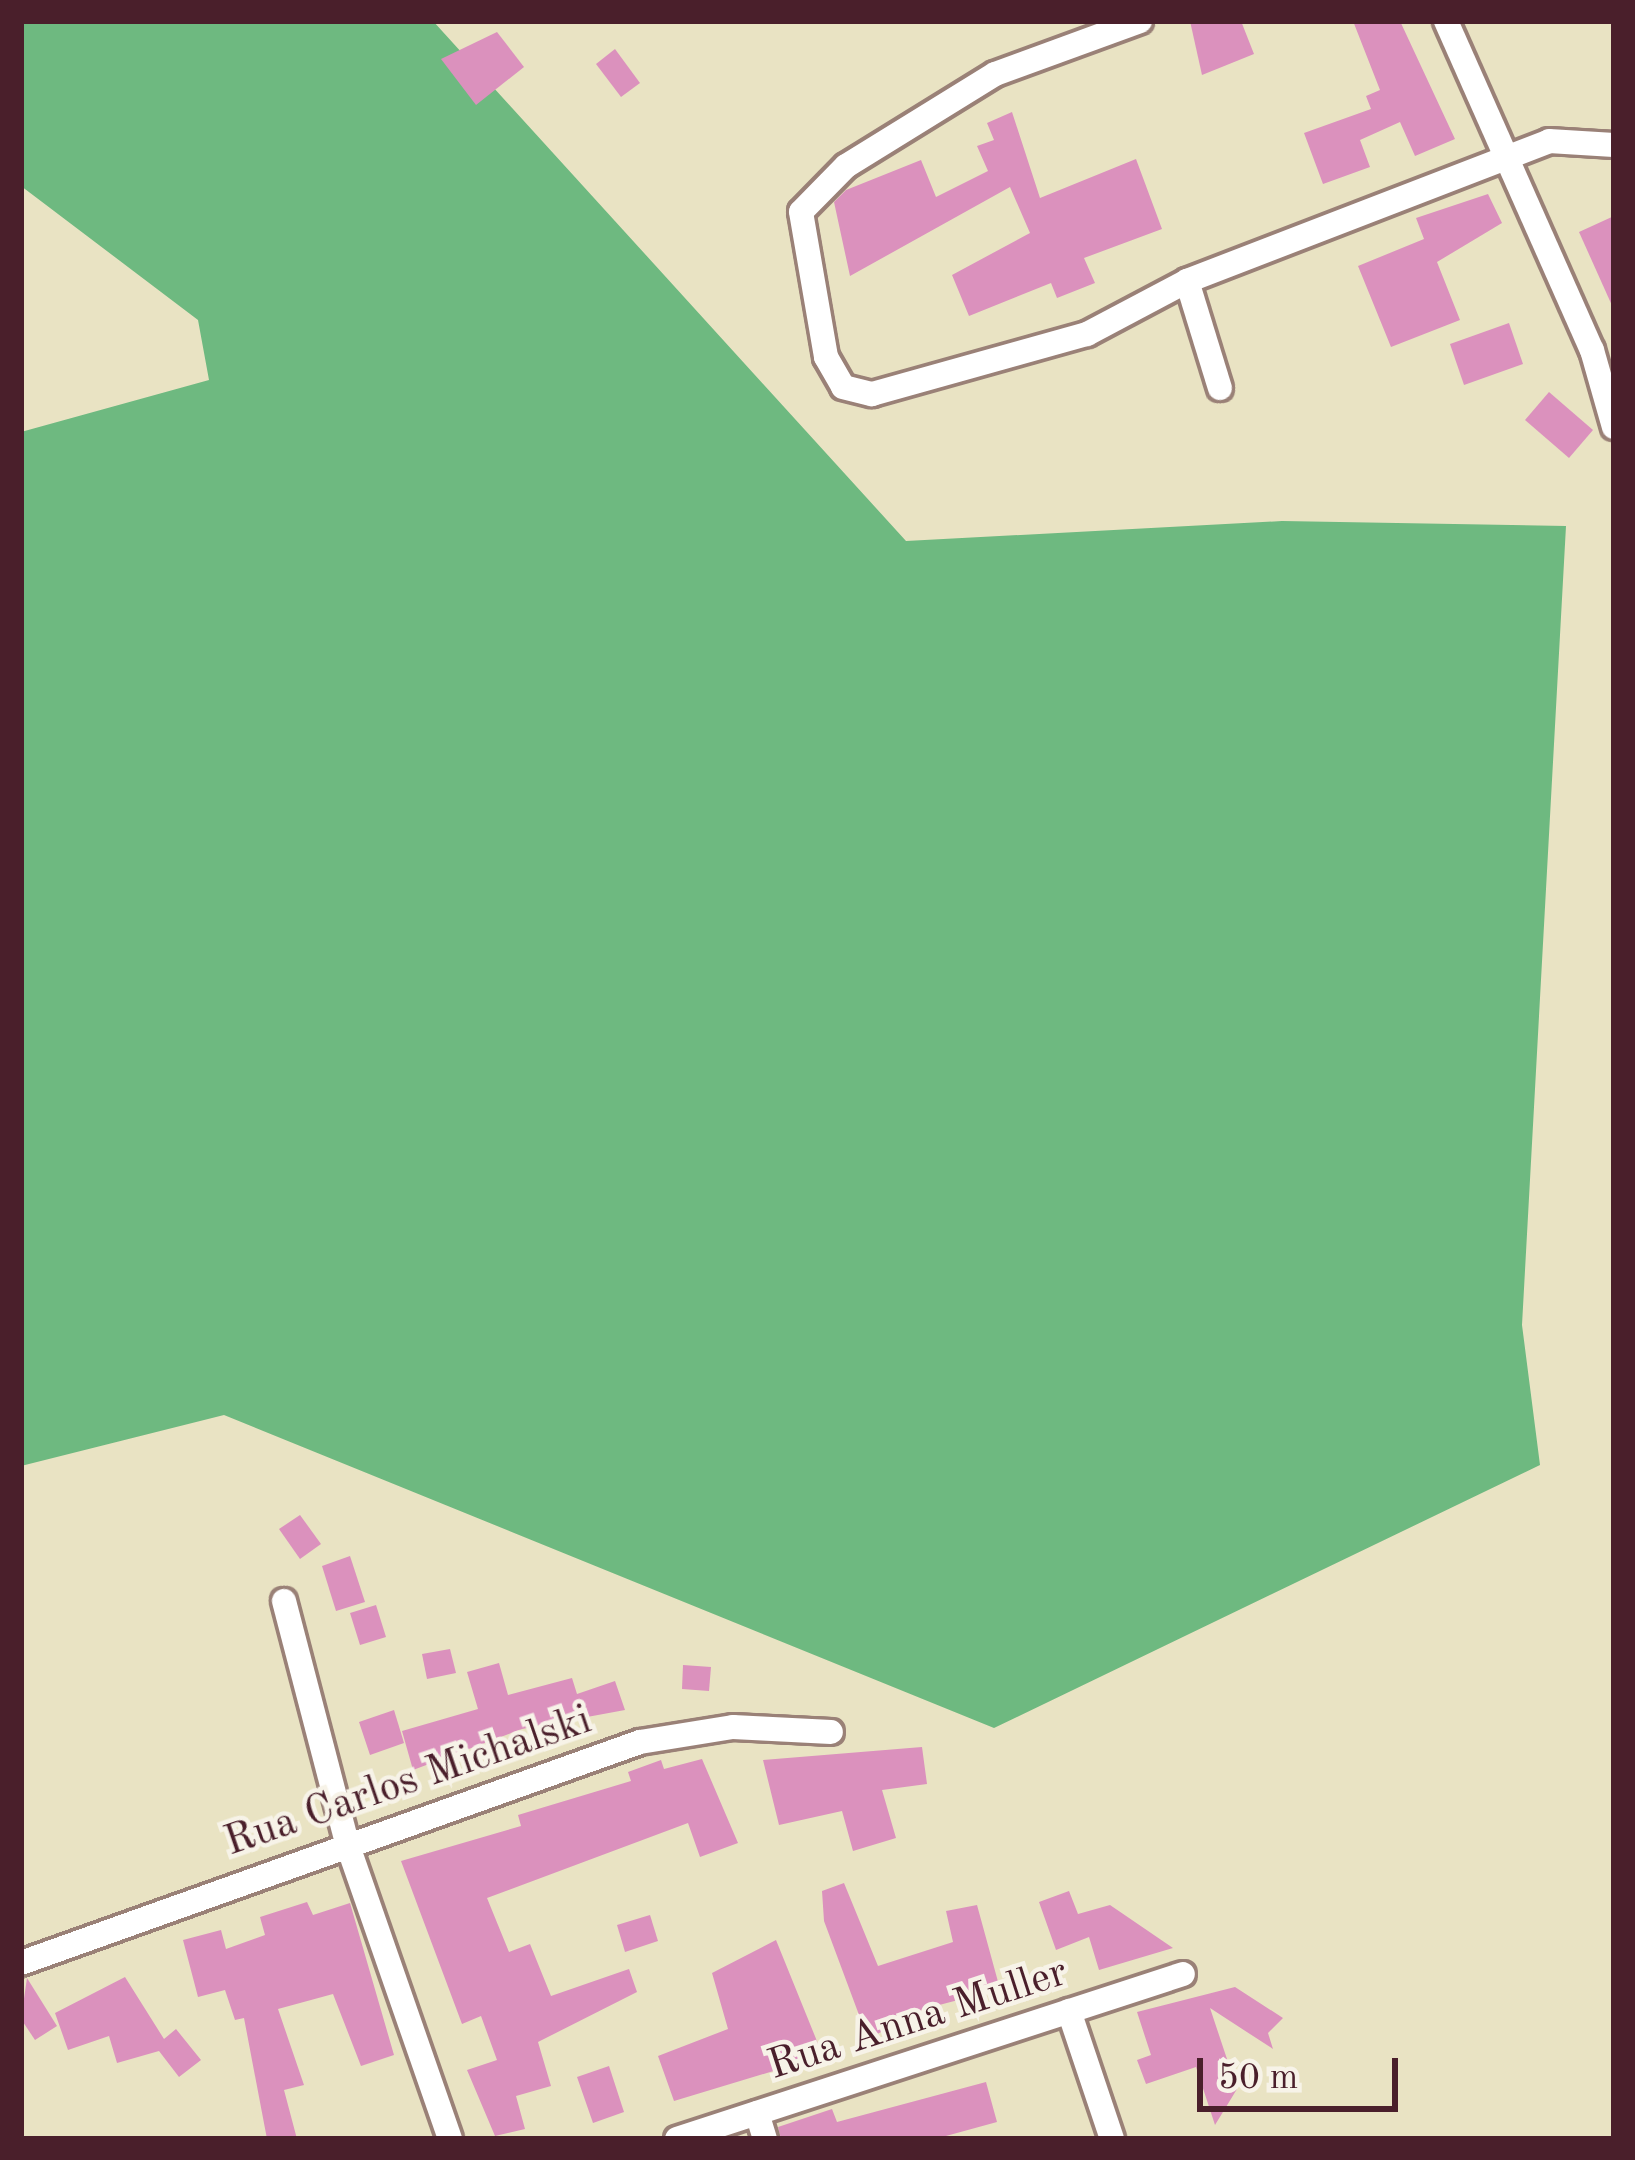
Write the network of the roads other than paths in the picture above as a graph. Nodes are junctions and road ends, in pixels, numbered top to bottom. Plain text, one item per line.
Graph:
1 (1140, 21) edge
2 (1446, 21) edge
3 (1614, 145) edge
4 (1510, 154) junction
5 (1187, 281) junction
6 (1220, 388) dead end
7 (1614, 427) edge
8 (284, 1601) dead end
9 (831, 1732) dead end
10 (347, 1844) junction
11 (21, 1963) edge
12 (1183, 1974) dead end
13 (1069, 2012) junction
14 (757, 2113) junction
15 (450, 2139) edge
16 (677, 2139) edge
17 (765, 2139) edge
18 (1112, 2139) edge

1 - 5 street
2 - 4 street
3 - 4 street
4 - 5 street
4 - 7 street
5 - 6 street
8 - 10 street
9 - 10 street, Rua Carlos Michalski
10 - 11 street, Rua Carlos Michalski
10 - 15 street
12 - 13 street, Rua Anna Muller
13 - 14 street, Rua Anna Muller
13 - 18 street
14 - 16 street, Rua Anna Muller
14 - 17 street

